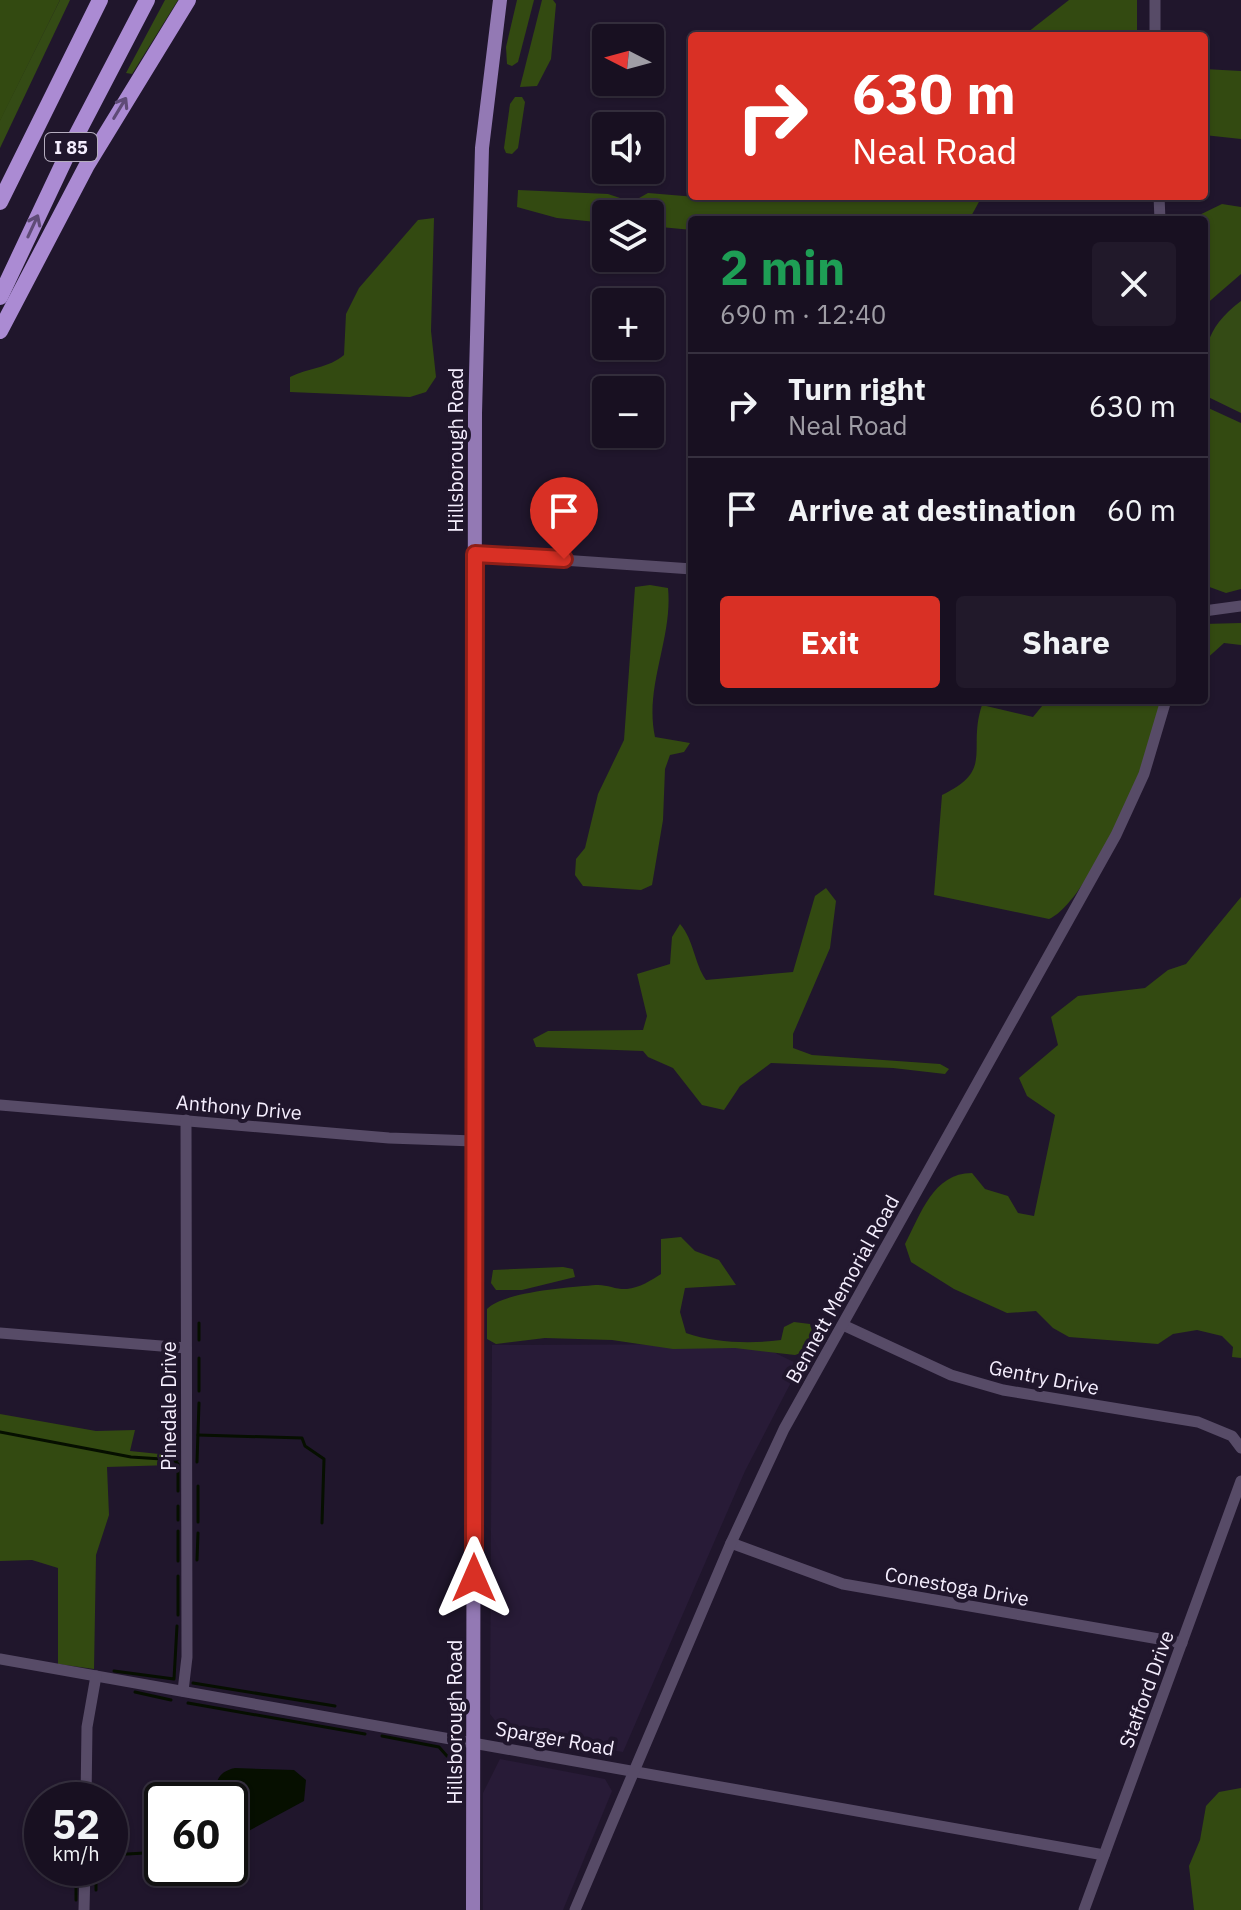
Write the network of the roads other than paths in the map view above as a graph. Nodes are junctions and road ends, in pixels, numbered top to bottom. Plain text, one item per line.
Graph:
1 (100, 0) edge
2 (147, 0) edge
3 (188, 0) edge
4 (500, 0) edge
5 (1155, 0) edge
6 (1155, 32) edge
7 (0, 202) edge
8 (0, 297) edge
9 (0, 331) edge
10 (475, 554) junction
11 (688, 569) edge
12 (1241, 606) edge
13 (1208, 610) edge
14 (1165, 704) edge
15 (0, 1105) edge
16 (186, 1120) junction
17 (474, 1141) junction
18 (843, 1325) junction
19 (0, 1333) edge
20 (186, 1348) junction
21 (1241, 1448) edge
22 (1241, 1481) edge
23 (731, 1543) junction
24 (1182, 1643) junction
25 (0, 1659) edge
26 (96, 1676) junction
27 (183, 1691) junction
28 (474, 1742) junction
29 (634, 1770) junction
30 (86, 1782) edge
31 (1104, 1855) junction
32 (85, 1886) edge
33 (84, 1910) edge
34 (473, 1910) edge
35 (575, 1910) edge
36 (1084, 1910) edge

1 - 7 highway, I 85
8 -> 2 highway, I 85
9 -> 3 highway
4 - 10 main road, Hillsborough Road
5 - 6 street
10 - 11 street
10 - 17 main road, Hillsborough Road
12 - 13 street
14 - 18 street, Bennett Memorial Road
15 - 16 street, Anthony Drive
16 - 17 street, Anthony Drive
16 - 20 street, Pinedale Drive
17 - 28 main road, Hillsborough Road
18 - 21 street, Gentry Drive
18 - 23 street, Bennett Memorial Road
19 - 20 street
20 - 27 street, Pinedale Drive
22 - 24 street, Stafford Drive
23 - 24 street, Conestoga Drive
23 - 29 street, Bennett Memorial Road
24 - 31 street, Stafford Drive
25 - 26 street, Sparger Road
26 - 27 street, Sparger Road
26 - 30 street
27 - 28 street, Sparger Road
28 - 29 street, Sparger Road
28 - 34 main road, Hillsborough Road
29 - 31 street, Sparger Road
29 - 35 street, Bennett Memorial Road
31 - 36 street, Stafford Drive
32 - 33 street

